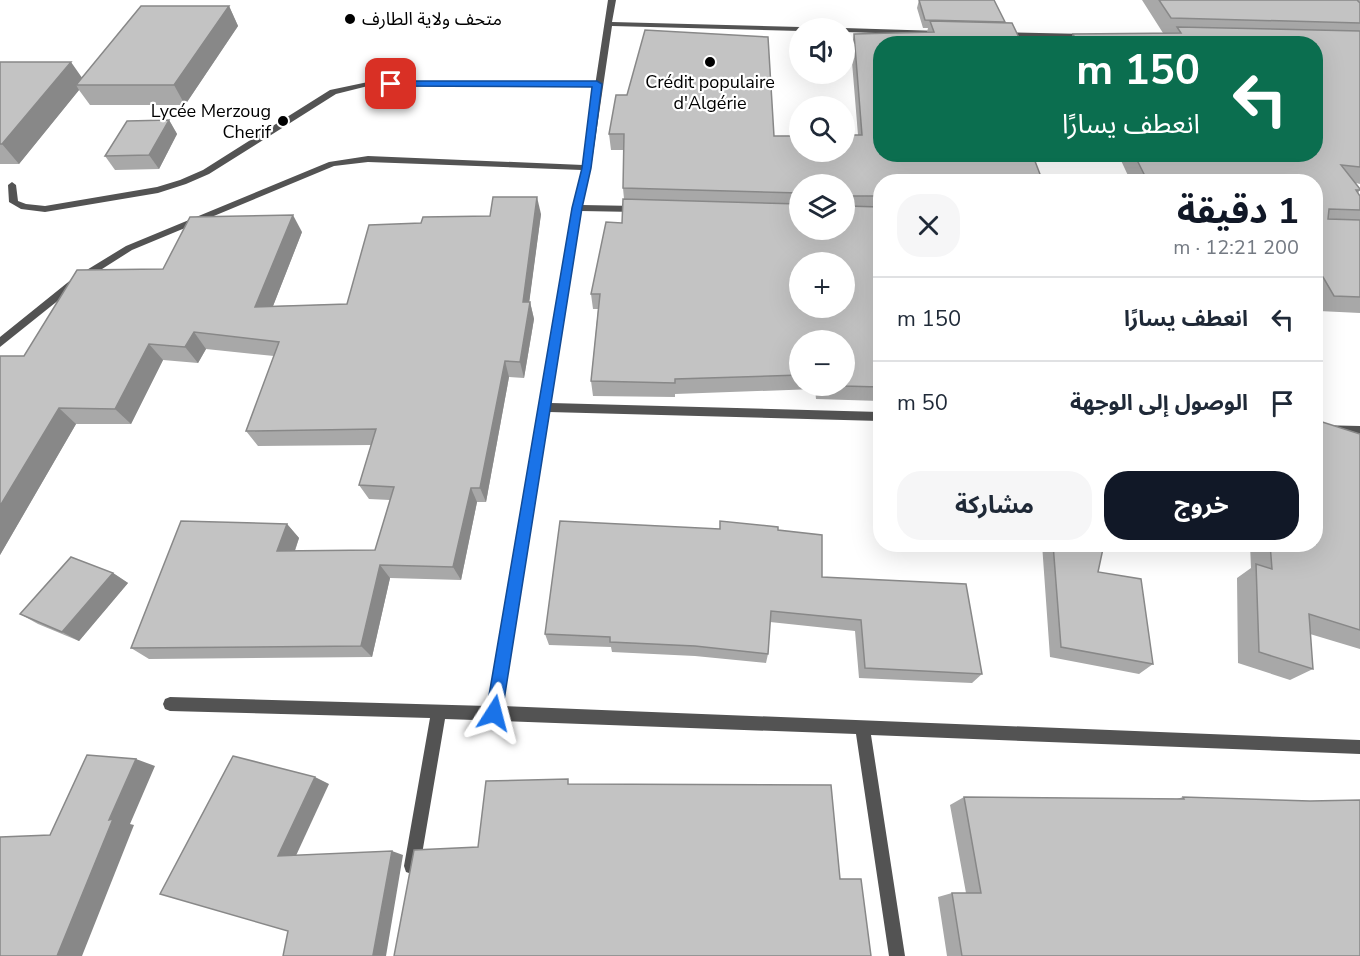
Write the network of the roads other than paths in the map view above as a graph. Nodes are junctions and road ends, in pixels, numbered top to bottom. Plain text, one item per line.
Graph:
1 (612, 0) edge
2 (607, 24) junction
3 (789, 29) edge
4 (855, 30) edge
5 (952, 33) edge
6 (988, 34) edge
7 (1060, 36) edge
8 (597, 84) junction
9 (586, 168) junction
10 (12, 185) dead end
11 (577, 208) junction
12 (647, 210) edge
13 (0, 343) edge
14 (545, 407) junction
15 (873, 417) edge
16 (1323, 430) edge
17 (1360, 431) edge
18 (170, 704) dead end
19 (439, 711) junction
20 (494, 713) junction
21 (862, 727) junction
22 (1360, 747) edge
23 (409, 886) edge
24 (897, 956) edge

1 - 2 street
2 - 3 street
2 - 8 street
4 - 5 street
6 - 7 street
8 - 9 street
8 - 10 street
9 - 11 street
9 - 13 street
11 - 12 street
11 - 14 street
14 - 15 street
14 - 20 street
16 - 17 street
18 - 19 street
19 - 20 street
19 - 23 street
20 - 21 street
21 - 22 street
21 - 24 street

